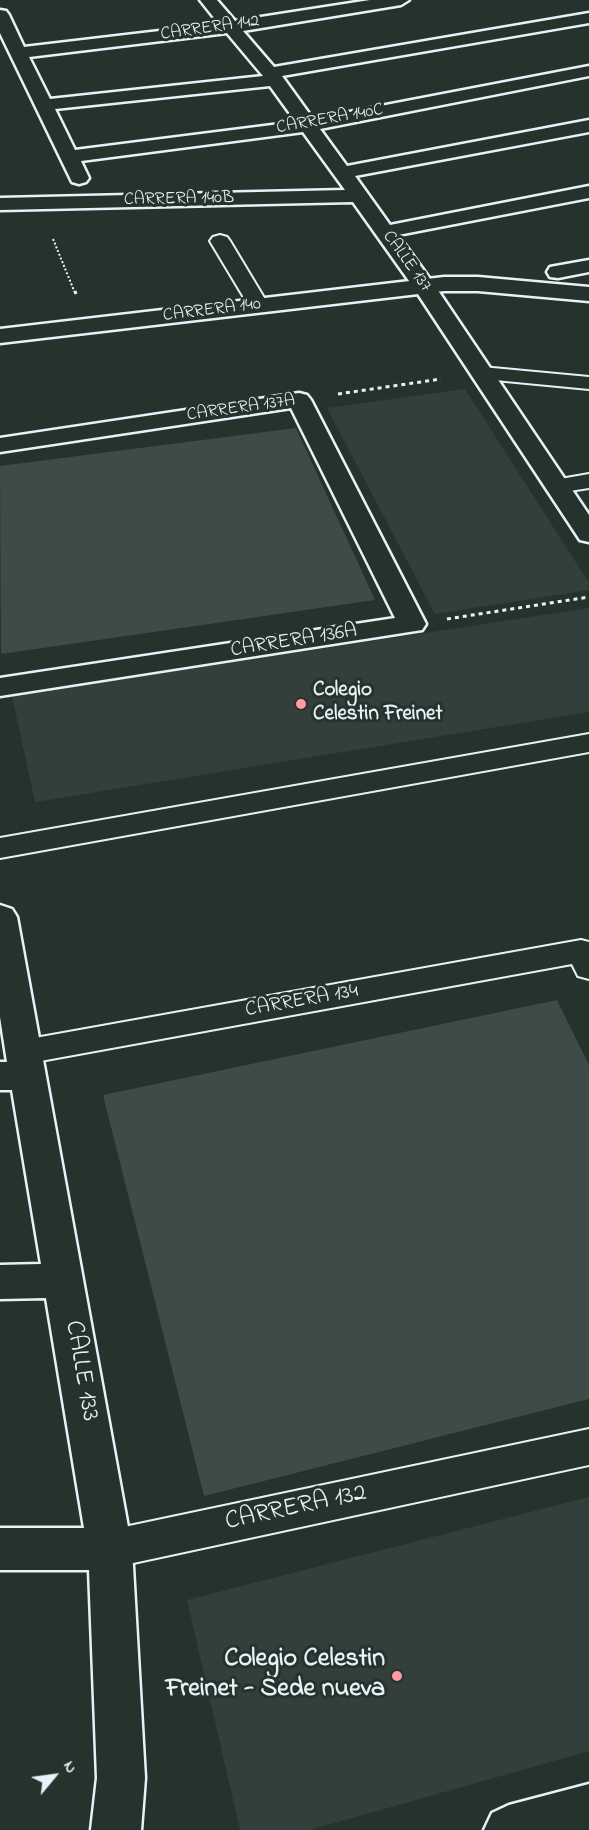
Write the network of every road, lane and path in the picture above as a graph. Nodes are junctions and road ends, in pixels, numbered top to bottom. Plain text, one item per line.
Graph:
1 (9, 0) edge
2 (208, 0) edge
3 (401, 0) edge
4 (0, 2) edge
5 (0, 15) edge
6 (589, 18) edge
7 (233, 27) junction
8 (18, 53) junction
9 (589, 72) edge
10 (272, 77) junction
11 (43, 105) junction
12 (308, 126) junction
13 (589, 126) edge
14 (69, 157) junction
15 (342, 174) junction
16 (589, 192) edge
17 (358, 196) junction
18 (90, 202) junction
19 (0, 204) edge
20 (384, 232) junction
21 (53, 239) dead end
22 (220, 241) dead end
23 (589, 266) edge
24 (558, 272) dead end
25 (424, 286) junction
26 (589, 294) edge
27 (259, 306) junction
28 (89, 326) junction
29 (0, 336) edge
30 (482, 373) junction
31 (589, 383) edge
32 (299, 400) junction
33 (0, 444) edge
34 (589, 482) edge
35 (557, 486) junction
36 (589, 534) edge
37 (589, 597) edge
38 (412, 624) junction
39 (0, 687) edge
40 (589, 743) edge
41 (0, 848) edge
42 (0, 916) edge
43 (585, 960) edge
44 (17, 1068) edge
45 (64, 1280) junction
46 (0, 1282) edge
47 (589, 1447) edge
48 (0, 1549) edge
49 (110, 1549) junction
50 (589, 1808) edge
51 (116, 1830) edge
52 (509, 1830) edge

1 - 4 street
2 - 7 street, CALLE 137
3 - 7 street, CARRERA 142
5 - 8 street
6 - 10 street
7 - 8 street, CARRERA 142
7 - 10 street, CALLE 137
8 - 11 street
9 - 12 street, CARRERA 140C
10 - 11 street
10 - 12 street, CALLE 137
11 - 14 street
12 - 14 street, CARRERA 140C
12 - 15 street, CALLE 137
13 - 15 street
14 - 18 street
15 - 17 street, CALLE 137
16 - 20 street
17 - 18 street, CARRERA 140B
17 - 20 street, CALLE 137
18 - 19 street, CARRERA 140B
20 - 25 street, CALLE 137
21 - 28 path
22 - 27 lane
23 - 24 street
25 - 26 street, CARRERA 140
25 - 27 street, CARRERA 140
25 - 30 street, CALLE 137
27 - 28 street, CARRERA 140
28 - 29 street, CARRERA 140
30 - 31 lane
30 - 32 path, CARRERA 137A
30 - 35 street, CALLE 137
32 - 33 street, CARRERA 137A
32 - 38 street
34 - 35 lane
35 - 36 street, CALLE 137
37 - 38 path
38 - 39 street, CARRERA 136A
40 - 41 lane
42 - 44 street, CALLE 133
43 - 44 lane, CARRERA 134
44 - 45 street, CALLE 133
45 - 46 street
45 - 49 street, CALLE 133
47 - 49 lane, CARRERA 132
48 - 49 street, CARRERA 132
49 - 51 street, CALLE 133
50 - 52 street

